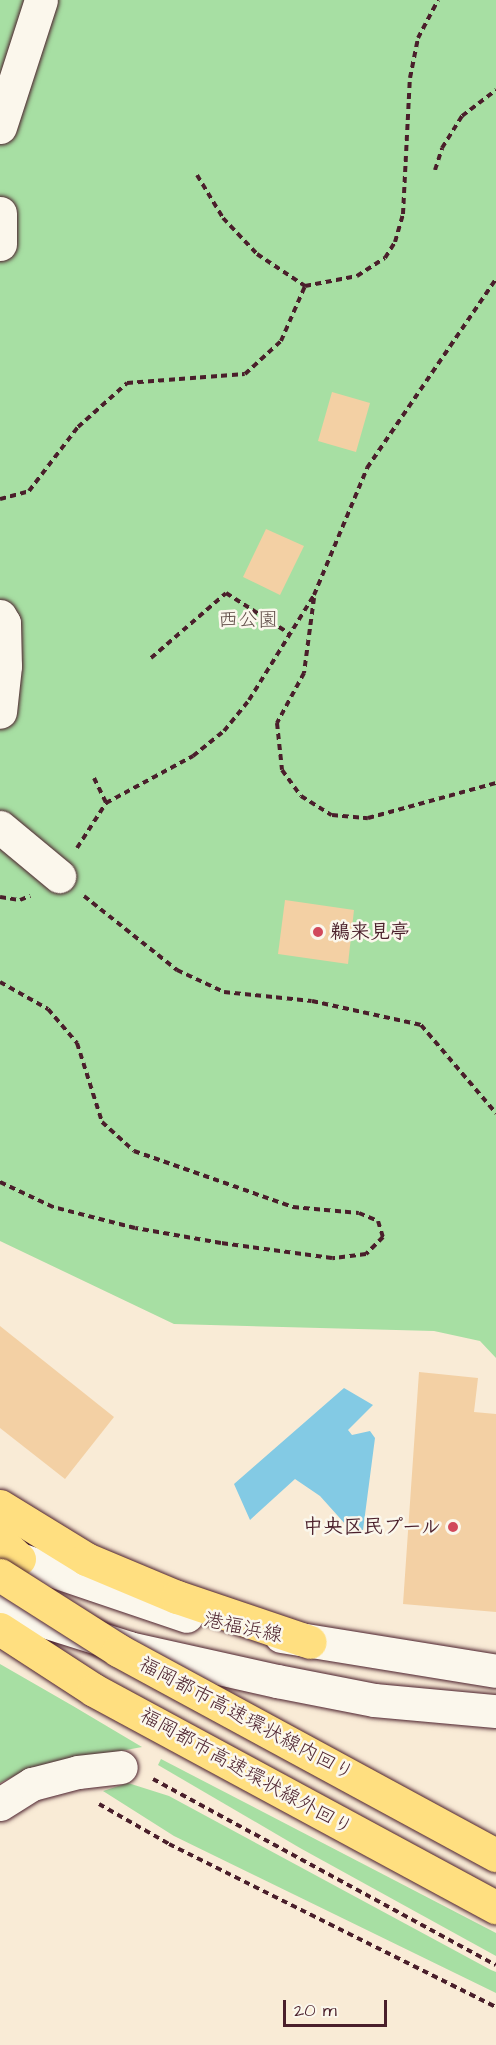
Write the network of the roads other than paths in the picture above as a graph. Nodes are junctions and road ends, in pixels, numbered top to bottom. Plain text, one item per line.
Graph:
1 (41, 0) edge
2 (0, 127) edge
3 (0, 213) edge
4 (0, 244) edge
5 (0, 616) edge
6 (0, 712) edge
7 (0, 827) edge
8 (59, 876) road end
9 (0, 1506) edge
10 (5, 1556) edge
11 (0, 1588) edge
12 (0, 1607) edge
13 (0, 1629) edge
14 (310, 1642) junction
15 (496, 1671) edge
16 (496, 1711) edge
17 (121, 1767) road end
18 (0, 1804) edge
19 (496, 1855) edge
20 (496, 1907) edge

1 - 2 street
3 - 4 street
5 - 6 street
7 - 8 street
9 - 14 highway
10 - 11 street
10 - 14 street, 港福浜線
10 - 19 highway, 福岡都市高速環状線内回り, bridge
12 - 16 street
13 - 20 highway, 福岡都市高速環状線外回り
14 - 15 street, 港福浜線
17 - 18 street

